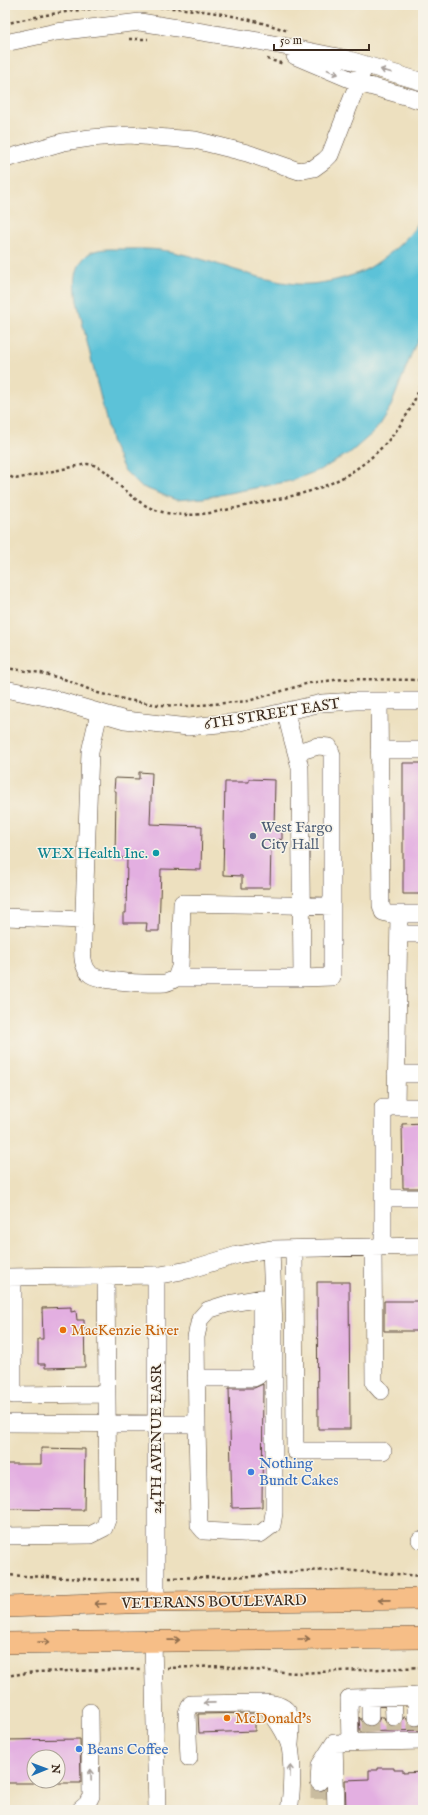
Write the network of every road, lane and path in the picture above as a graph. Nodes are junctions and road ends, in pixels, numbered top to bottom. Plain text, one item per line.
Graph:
1 (122, 39) dead end
2 (149, 39) dead end
3 (258, 40) junction
4 (5, 44) edge
5 (264, 58) dead end
6 (286, 65) dead end
7 (365, 65) junction
8 (423, 82) edge
9 (359, 83) junction
10 (423, 101) edge
11 (5, 159) edge
12 (423, 378) edge
13 (5, 474) edge
14 (5, 668) edge
15 (423, 680) edge
16 (5, 689) edge
17 (379, 701) junction
18 (423, 701) edge
19 (286, 711) junction
20 (99, 713) junction
21 (379, 750) junction
22 (423, 750) edge
23 (297, 752) junction
24 (302, 905) junction
25 (332, 906) junction
26 (399, 914) junction
27 (423, 914) edge
28 (5, 917) edge
29 (83, 920) junction
30 (399, 934) junction
31 (423, 934) edge
32 (176, 978) junction
33 (302, 978) junction
34 (396, 1074) junction
35 (423, 1074) edge
36 (396, 1107) junction
37 (423, 1107) edge
38 (383, 1198) junction
39 (423, 1198) edge
40 (423, 1246) edge
41 (378, 1247) junction
42 (271, 1249) junction
43 (294, 1249) junction
44 (156, 1275) junction
45 (106, 1276) junction
46 (9, 1277) edge
47 (267, 1297) junction
48 (196, 1378) junction
49 (381, 1391) dead end
50 (107, 1394) junction
51 (156, 1422) junction
52 (5, 1423) edge
53 (107, 1423) junction
54 (197, 1424) junction
55 (383, 1451) dead end
56 (5, 1536) edge
57 (5, 1576) edge
58 (423, 1576) edge
59 (156, 1579) junction
60 (423, 1599) edge
61 (156, 1602) junction
62 (5, 1608) edge
63 (423, 1638) edge
64 (153, 1640) junction
65 (5, 1643) edge
66 (423, 1666) edge
67 (154, 1668) junction
68 (5, 1676) edge
69 (419, 1696) edge
70 (370, 1697) junction
71 (393, 1697) junction
72 (90, 1712) dead end
73 (370, 1730) junction
74 (394, 1730) junction
75 (418, 1732) edge
76 (342, 1743) junction
77 (189, 1758) dead end
78 (318, 1782) tunnel mouth
79 (80, 1810) edge
80 (157, 1810) edge
81 (289, 1810) edge
82 (336, 1810) edge

1 - 2 path
3 - 4 street
3 - 7 street
3 -> 9 street
5 - 6 path
8 -> 7 street
7 - 9 street
9 - 10 street
9 - 11 street
12 - 13 path
14 - 15 path
16 - 20 street, 6TH STREET EAST
17 - 18 street, 6TH STREET EAST
17 - 19 street, 6TH STREET EAST
17 - 21 street
19 - 20 street, 6TH STREET EAST
19 - 23 street
20 - 29 street
21 - 22 street
21 - 26 street
23 - 24 street
23 - 25 street
24 - 25 street
24 - 32 street
24 - 33 street
25 - 33 street
26 - 27 street
26 - 30 street
28 - 29 street
29 - 32 street
30 - 31 street
30 - 34 street
32 - 33 street
34 - 35 street
34 - 36 street
36 - 37 street
36 - 38 street
38 - 39 street
38 - 41 street
40 - 41 street
41 - 43 street
41 - 49 street
42 - 43 street
42 - 44 street
42 - 47 street
43 - 55 street
44 - 45 street
44 - 51 street, 24TH AVENUE EASR
45 - 46 street
45 - 50 street
46 - 50 street
47 - 48 street
47 - 48 street
47 - 54 street
48 - 54 street
50 - 53 street
51 - 53 street
51 - 54 street
51 - 59 street, 24TH AVENUE EASR
52 - 53 street
53 - 56 street
57 - 59 path
58 - 59 path
59 - 61 street, 24TH AVENUE EASR
60 -> 61 main road, VETERANS BOULEVARD
61 -> 62 main road, VETERANS BOULEVARD
64 -> 63 main road
65 -> 64 main road
64 - 67 street
66 - 67 path
67 - 68 path
67 - 80 street
69 - 71 street
69 - 75 street
70 - 71 street
70 - 73 street
70 - 76 street
71 - 74 street
79 -> 72 street
73 - 74 street
73 - 76 street
74 - 75 street
76 - 78 street
76 - 82 street
81 -> 77 street

